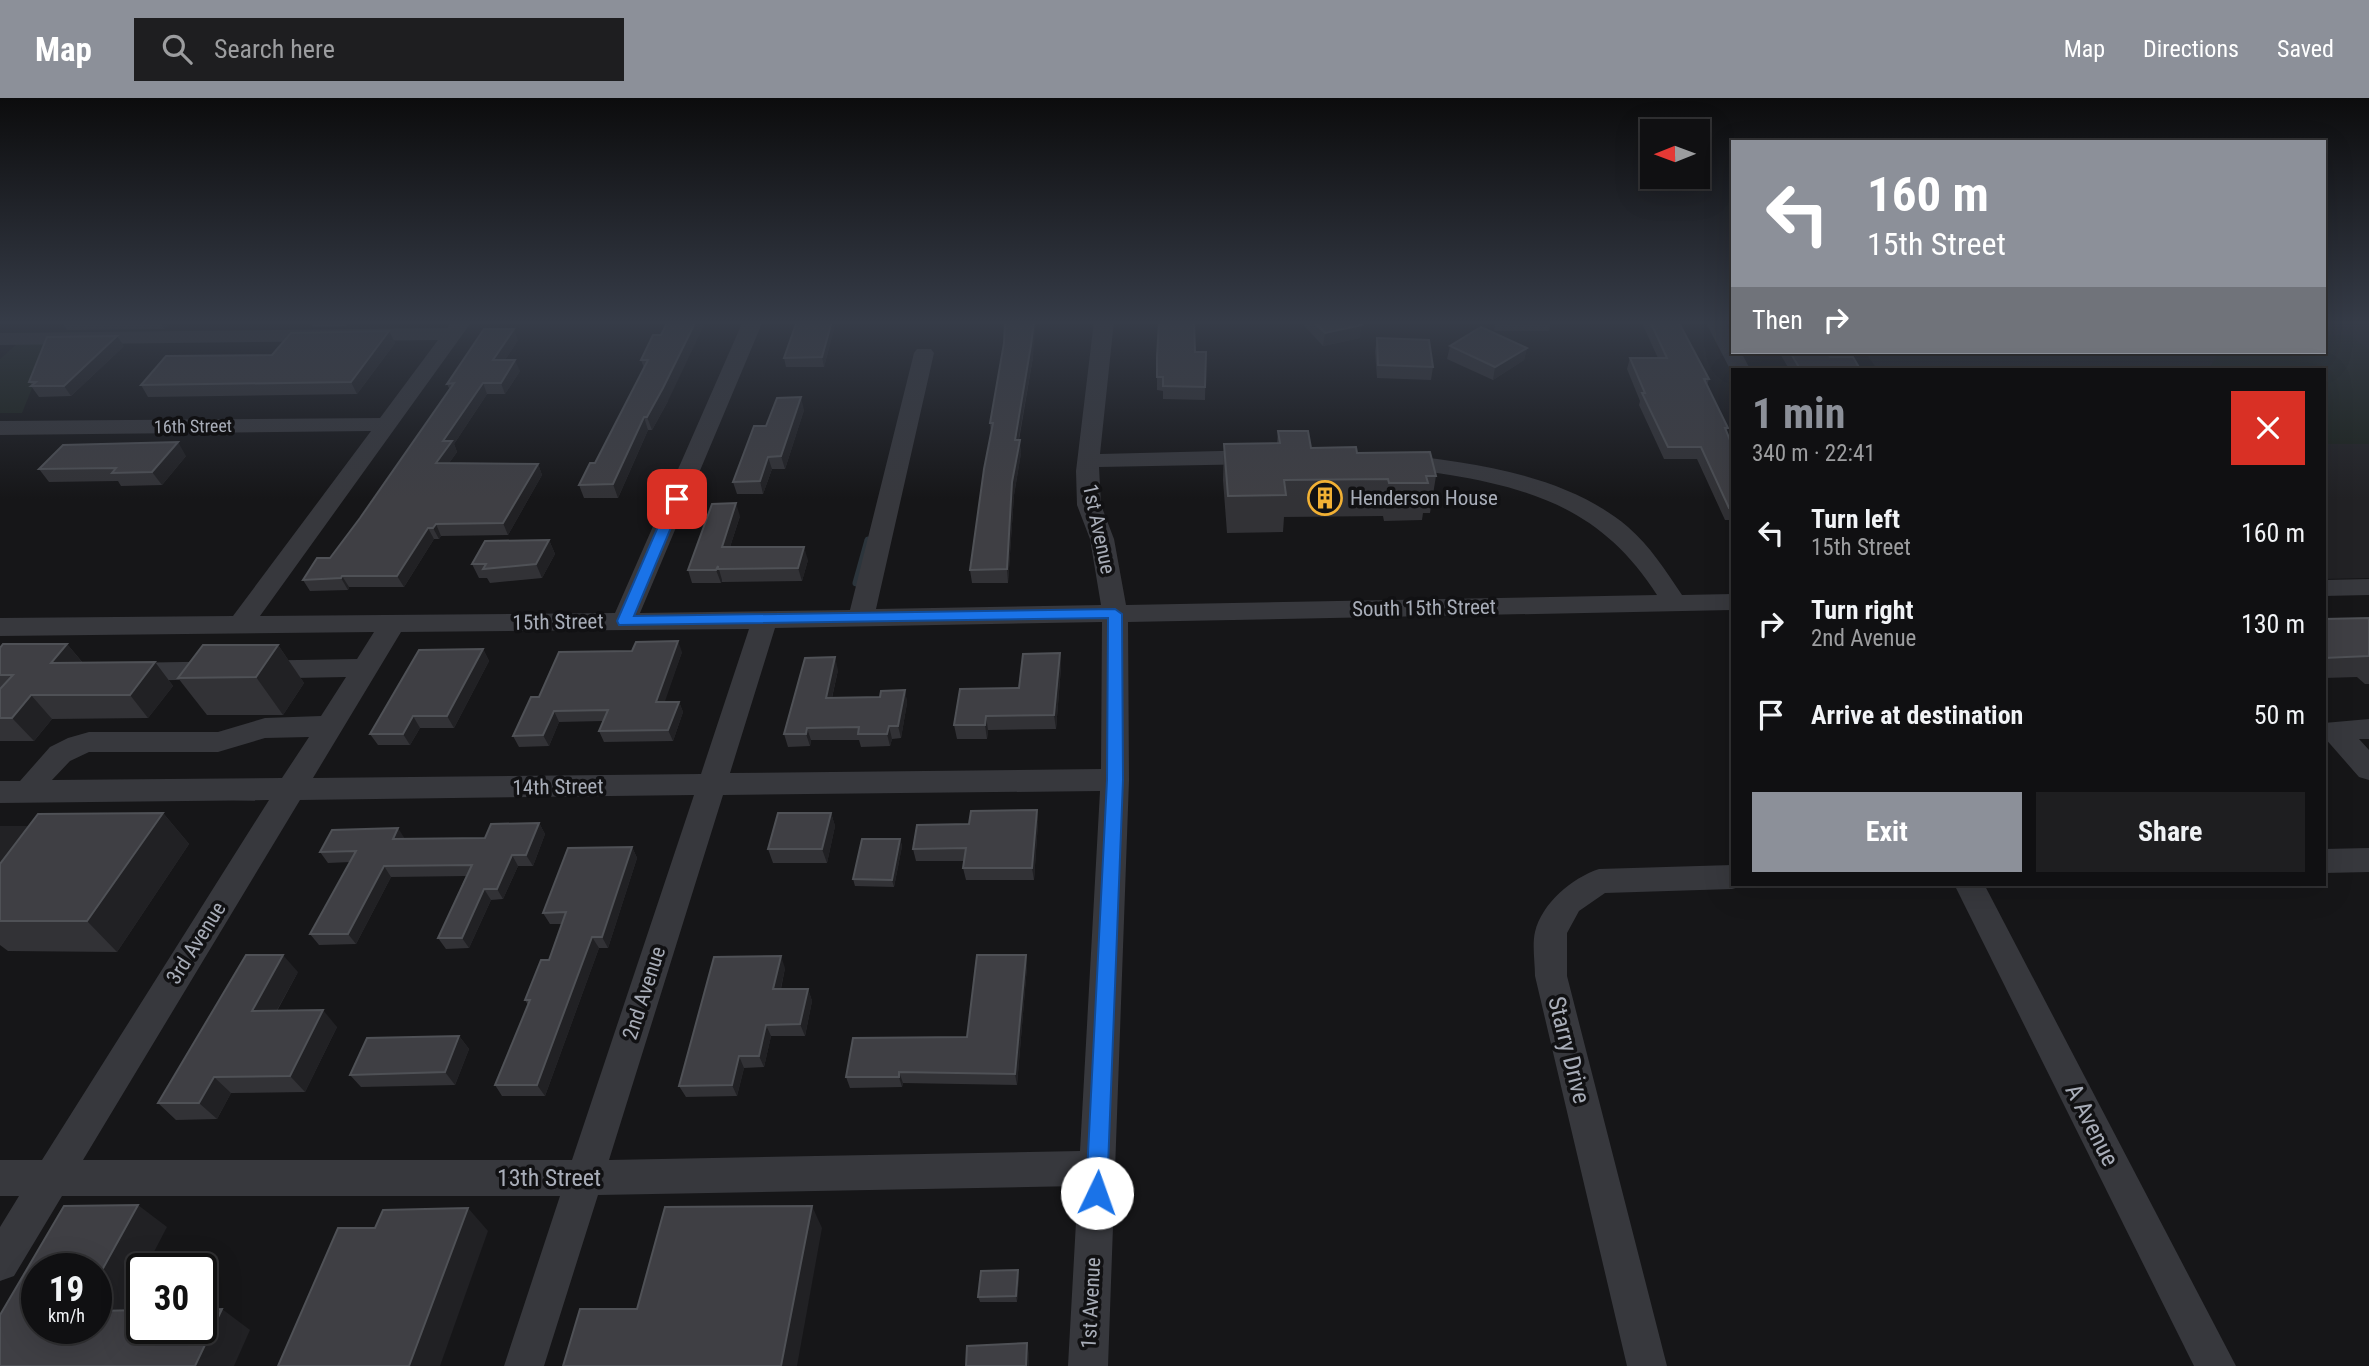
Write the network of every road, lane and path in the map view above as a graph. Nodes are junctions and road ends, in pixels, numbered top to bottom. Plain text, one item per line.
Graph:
1 (418, 380) edge
2 (728, 380) edge
3 (918, 380) edge
4 (1097, 380) edge
5 (385, 424) junction
6 (0, 428) edge
7 (1277, 457) edge
8 (1376, 460) edge
9 (1088, 461) junction
10 (2369, 587) edge
11 (2326, 588) edge
12 (1731, 602) edge
13 (1675, 604) junction
14 (1115, 614) junction
15 (861, 618) junction
16 (765, 620) junction
17 (624, 621) junction
18 (393, 623) junction
19 (240, 625) junction
20 (0, 627) edge
21 (365, 668) junction
22 (106, 671) edge
23 (330, 726) junction
24 (2369, 729) edge
25 (2369, 769) edge
26 (1115, 780) junction
27 (711, 786) junction
28 (289, 790) junction
29 (14, 792) edge
30 (2326, 861) edge
31 (2365, 865) edge
32 (1731, 877) edge
33 (1970, 886) edge
34 (1098, 1168) junction
35 (52, 1177) junction
36 (0, 1178) edge
37 (583, 1178) junction
38 (0, 1262) edge
39 (524, 1366) edge
40 (1088, 1366) edge
41 (1647, 1366) edge
42 (2216, 1366) edge

1 - 5 street
2 - 17 street
3 - 15 street
4 - 9 street, 1st Avenue
5 - 6 street, 16th Street
5 - 19 street
7 - 9 street
8 - 13 street
9 - 14 street, 1st Avenue
10 - 11 street
12 - 13 street, South 15th Street
13 - 14 street, South 15th Street
14 - 15 street, 15th Street
14 - 26 street, 1st Avenue
15 - 16 street, 15th Street
16 - 17 street, 15th Street
16 - 27 street, 2nd Avenue
17 - 18 street, 15th Street
18 - 19 street, 15th Street
18 - 21 street, 3rd Avenue
19 - 20 street, 15th Street
21 - 22 street
21 - 23 street, 3rd Avenue
23 - 28 street, 3rd Avenue
23 - 29 street
24 - 25 street
26 - 27 street, 14th Street
26 - 34 street, 1st Avenue
27 - 28 street, 14th Street
27 - 37 street, 2nd Avenue
28 - 29 street, 14th Street
28 - 35 street, 3rd Avenue
30 - 31 street
32 - 41 street, Starry Drive
33 - 42 street, A Avenue
34 - 37 street, 13th Street
34 - 40 street, 1st Avenue
35 - 36 street, 13th Street
35 - 37 street, 13th Street
35 - 38 street, 3rd Avenue
37 - 39 street, 2nd Avenue

